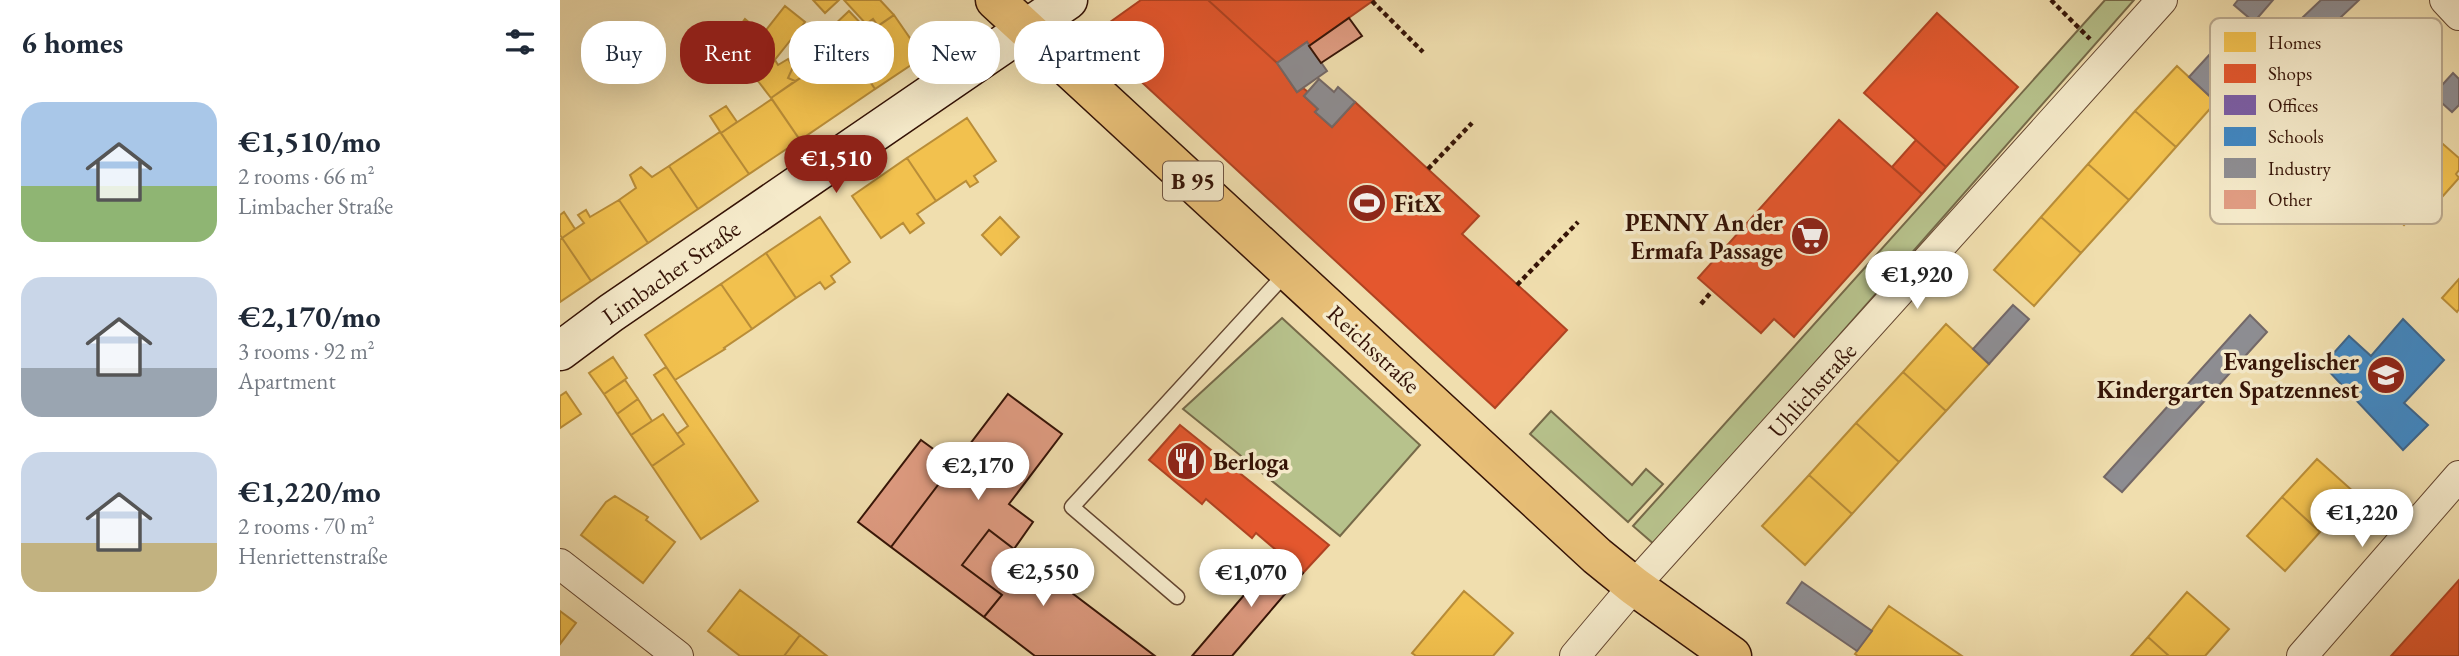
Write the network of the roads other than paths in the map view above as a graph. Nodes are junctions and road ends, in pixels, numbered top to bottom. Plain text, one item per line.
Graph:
1 (995, 0) edge
2 (1068, 0) edge
3 (2162, 0) edge
4 (2445, 0) edge
5 (2459, 15) edge
6 (1019, 21) edge
7 (1039, 21) edge
8 (1014, 39) edge
9 (1088, 84) edge
10 (1290, 270) junction
11 (560, 351) edge
12 (2459, 476) edge
13 (560, 564) edge
14 (1634, 586) junction
15 (1177, 597) dead end
16 (678, 656) edge
17 (1576, 656) edge
18 (1732, 656) edge
19 (2302, 656) edge

1 - 6 main road, B 95
2 - 7 main road, Limbacher Straße
3 - 14 street, Uhlichstraße
4 - 5 street
8 - 11 main road, Limbacher Straße
9 - 10 main road, Reichsstraße / B 95
10 - 14 main road, Reichsstraße / B 95
10 - 15 lane
12 - 19 street
13 - 16 street
14 - 17 street, Uhlichstraße
14 - 18 main road, Reichsstraße / B 95

